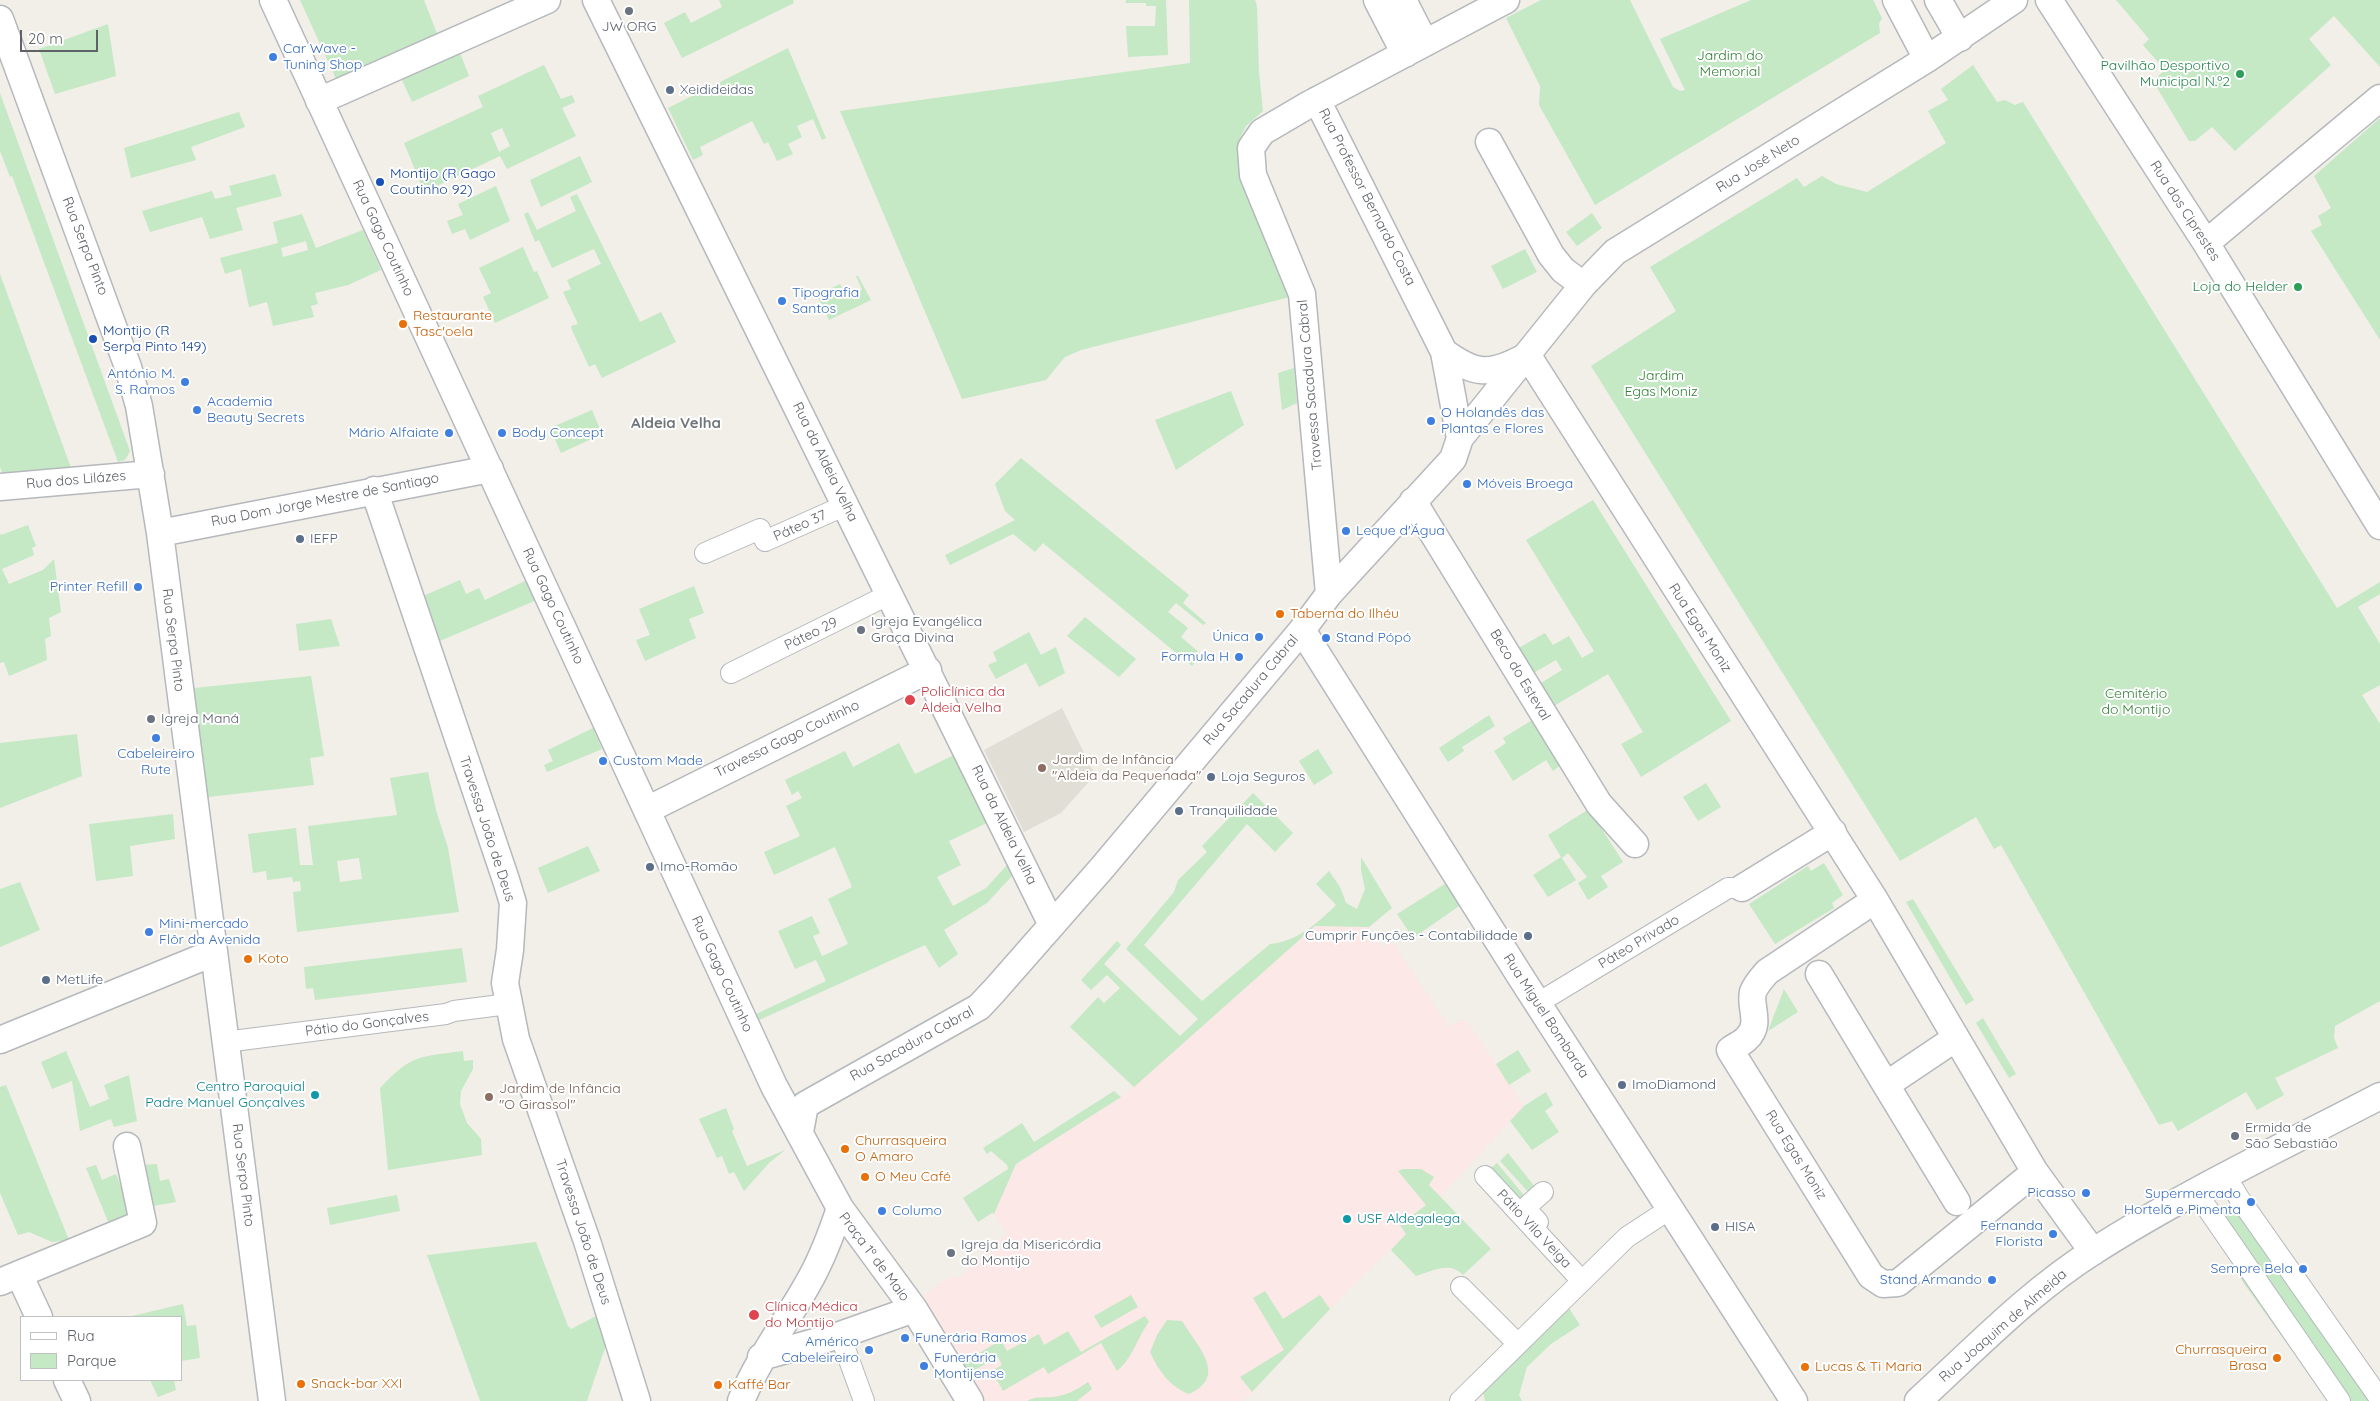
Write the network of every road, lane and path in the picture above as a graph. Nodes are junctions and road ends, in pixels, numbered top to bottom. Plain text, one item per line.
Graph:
1 (273, 0) edge
2 (547, 0) edge
3 (596, 0) edge
4 (1377, 0) edge
5 (1403, 0) edge
6 (1506, 0) edge
7 (1896, 0) edge
8 (1938, 0) edge
9 (2014, 0) edge
10 (2049, 0) edge
11 (0, 19) edge
12 (1960, 38) junction
13 (5, 46) edge
14 (1415, 49) junction
15 (1927, 59) junction
16 (2380, 98) edge
17 (1317, 100) junction
18 (319, 101) junction
19 (1489, 142) dead end
20 (2206, 243) junction
21 (1583, 285) junction
22 (1444, 352) junction
23 (1528, 356) junction
24 (1460, 438) junction
25 (490, 469) junction
26 (151, 474) junction
27 (0, 487) edge
28 (374, 490) junction
29 (1413, 500) junction
30 (846, 505) junction
31 (2380, 526) edge
32 (160, 533) junction
33 (705, 553) dead end
34 (890, 594) junction
35 (1329, 594) junction
36 (1302, 630) junction
37 (928, 670) junction
38 (731, 673) dead end
39 (647, 810) junction
40 (1833, 832) junction
41 (1636, 844) dead end
42 (1742, 888) joint
43 (1874, 900) junction
44 (1052, 925) junction
45 (213, 953) junction
46 (1819, 974) dead end
47 (1538, 1003) junction
48 (508, 1004) junction
49 (1956, 1038) junction
50 (0, 1040) edge
51 (225, 1042) junction
52 (1886, 1085) junction
53 (2380, 1096) edge
54 (800, 1132) junction
55 (127, 1146) dead end
56 (2035, 1172) junction
57 (1486, 1176) dead end
58 (2226, 1176) junction
59 (1543, 1192) dead end
60 (2196, 1192) junction
61 (1956, 1202) dead end
62 (840, 1208) junction
63 (1670, 1209) junction
64 (2093, 1252) junction
65 (10, 1278) edge
66 (1584, 1278) junction
67 (1461, 1287) dead end
68 (914, 1309) junction
69 (38, 1316) edge
70 (840, 1335) junction
71 (1518, 1344) junction
72 (761, 1357) junction
73 (68, 1381) edge
74 (2380, 1399) edge
75 (77, 1401) edge
76 (272, 1401) edge
77 (637, 1401) edge
78 (741, 1401) edge
79 (864, 1401) edge
80 (970, 1401) edge
81 (1460, 1401) edge
82 (1794, 1401) edge
83 (1918, 1401) edge
84 (2340, 1401) edge

1 - 18 street, Rua Gago Coutinho
2 - 18 street
3 - 30 street, Rua da Aldeia Velha
4 - 14 street
5 - 14 street
6 - 14 street, Rua Professor Bernardo Costa
7 - 15 street
8 - 12 street
9 - 12 street, Rua José Neto
10 - 20 street, Rua dos Ciprestes
11 - 13 street, Rua Serpa Pinto
12 - 15 street, Rua José Neto
13 - 26 street, Rua Serpa Pinto
14 - 17 street, Rua Professor Bernardo Costa
15 - 21 street, Rua José Neto
16 - 20 street
17 - 22 street, Rua Professor Bernardo Costa
17 - 35 street, Travessa Sacadura Cabral
18 - 25 street, Rua Gago Coutinho
19 - 21 street
20 - 31 street, Rua dos Ciprestes
21 - 23 street, Rua José Neto
22 - 23 street
22 - 24 street
23 - 24 street, Rua Sacadura Cabral
23 - 40 street, Rua Egas Moniz
24 - 29 street, Rua Sacadura Cabral
25 - 28 street, Rua Dom Jorge Mestre de Santiago
25 - 39 street, Rua Gago Coutinho
26 - 27 street, Rua dos Lilázes
26 - 32 street, Rua Serpa Pinto
28 - 32 street, Rua Dom Jorge Mestre de Santiago
28 - 48 street, Travessa João de Deus
29 - 35 street, Rua Sacadura Cabral
29 - 41 street, Beco do Esteval
30 - 33 street, Páteo 37
30 - 34 street, Rua da Aldeia Velha
32 - 45 street, Rua Serpa Pinto
34 - 37 street, Rua da Aldeia Velha
34 - 38 street, Páteo 29
35 - 36 street, Rua Sacadura Cabral
36 - 44 street, Rua Sacadura Cabral
36 - 47 street, Rua Miguel Bombarda
37 - 39 street, Travessa Gago Coutinho
37 - 44 street, Rua da Aldeia Velha
39 - 54 street, Rua Gago Coutinho
40 - 42 street
40 - 43 street, Rua Egas Moniz
42 - 47 street, Páteo Privado
43 - 49 street, Rua Egas Moniz
43 - 56 street, Rua Egas Moniz
44 - 54 street, Rua Sacadura Cabral
45 - 50 street
45 - 51 street, Rua Serpa Pinto
46 - 52 street
47 - 63 street, Rua Miguel Bombarda
48 - 51 street, Pátio do Gonçalves
48 - 77 street, Travessa João de Deus
49 - 52 street
49 - 56 street, Rua Egas Moniz
51 - 76 street, Rua Serpa Pinto
52 - 61 street
53 - 58 street, Rua Joaquim de Almeida
54 - 62 street, Rua Gago Coutinho
55 - 65 street
56 - 64 street, Rua Egas Moniz
57 - 66 street, Pátio Vila Veiga
58 - 60 street, Rua Joaquim de Almeida
58 - 74 street
59 - 66 street, Pátio Vila Veiga
60 - 64 street, Rua Joaquim de Almeida
60 - 84 street
62 - 68 street, Praça 1º de Maio
62 - 72 street, Praça 1º de Maio
63 - 66 street, Pátio Vila Veiga
63 - 82 street, Rua Miguel Bombarda
64 - 83 street, Rua Joaquim de Almeida
65 - 69 street
66 - 71 street, Pátio Vila Veiga
67 - 71 street
68 - 70 street, Praça 1º de Maio
68 - 80 street
70 - 72 street, Praça 1º de Maio
70 - 79 street
71 - 81 street, Pátio Vila Veiga
72 - 78 street
73 - 75 street

